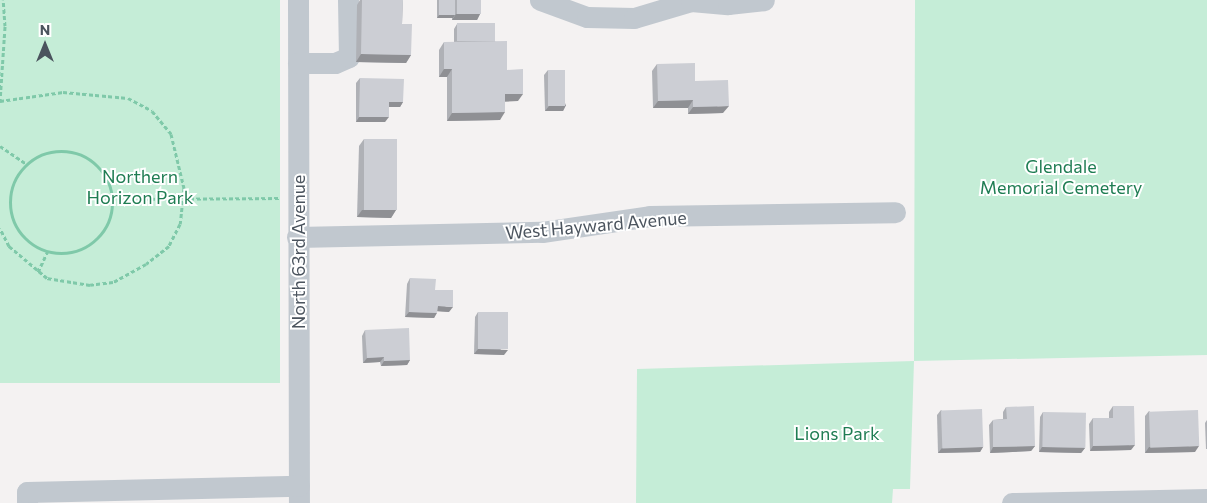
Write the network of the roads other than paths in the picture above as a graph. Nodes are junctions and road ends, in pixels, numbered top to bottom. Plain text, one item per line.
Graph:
1 (298, 0) edge
2 (348, 0) edge
3 (540, 0) edge
4 (764, 0) edge
5 (298, 63) junction
6 (896, 212) dead end
7 (297, 237) junction
8 (299, 494) edge
9 (225, 495) edge
10 (86, 497) edge
11 (1207, 499) edge
12 (27, 503) edge
13 (1012, 503) edge

1 - 5 street, North 63rd Avenue
2 - 5 street
3 - 4 street
5 - 7 street, North 63rd Avenue
6 - 7 street, West Hayward Avenue
7 - 8 street, North 63rd Avenue
8 - 9 street
9 - 10 street
10 - 12 street
11 - 13 street

